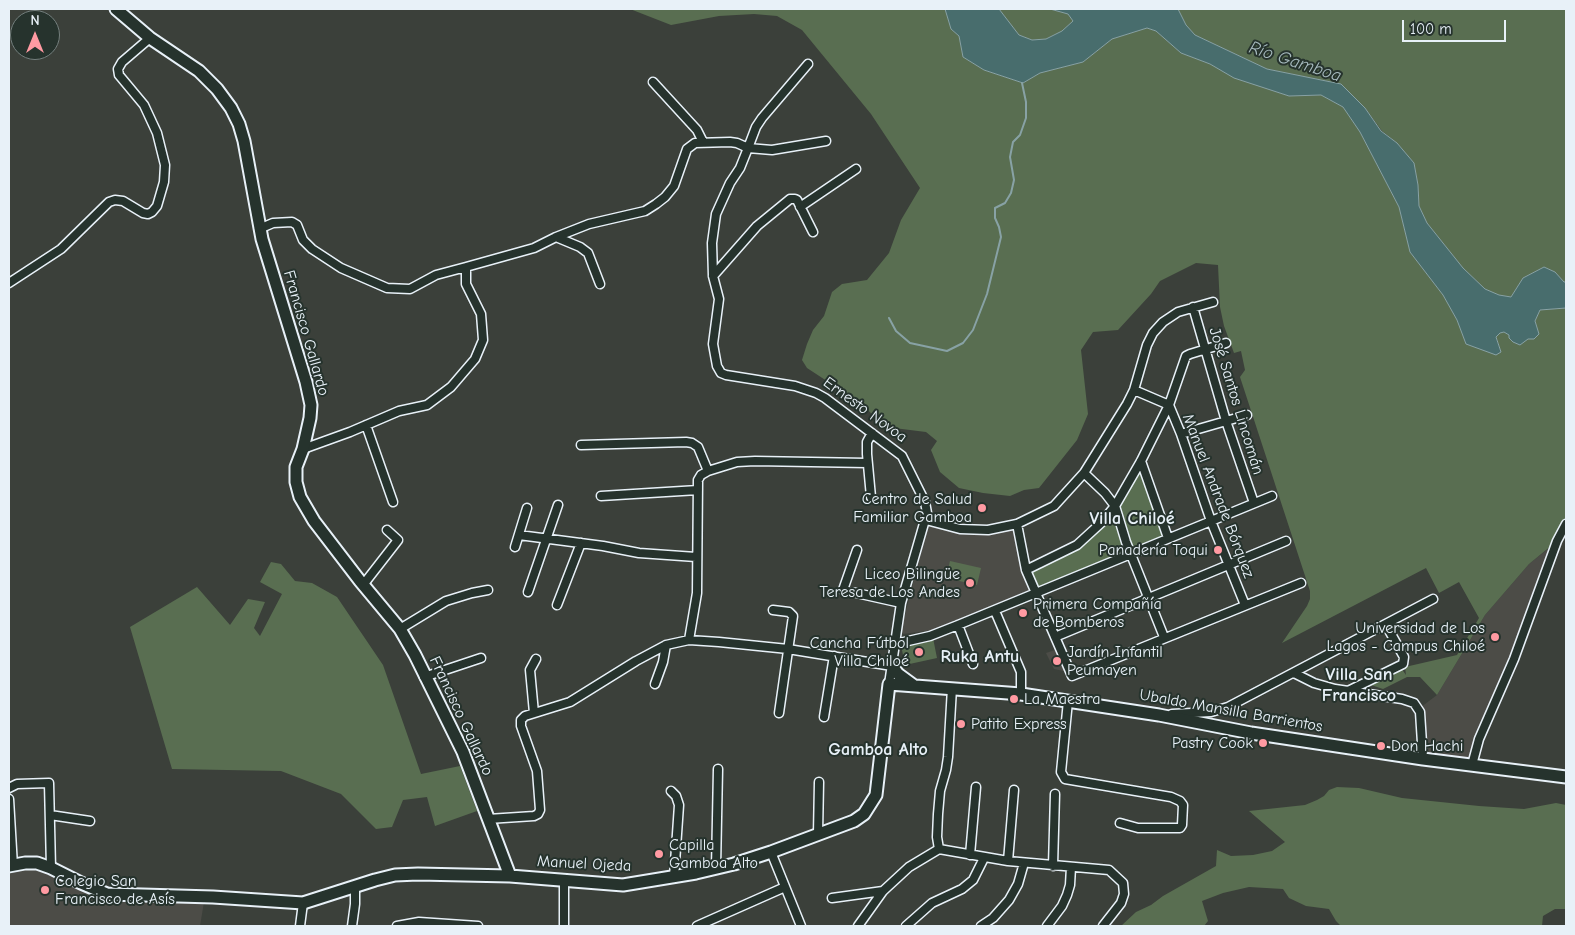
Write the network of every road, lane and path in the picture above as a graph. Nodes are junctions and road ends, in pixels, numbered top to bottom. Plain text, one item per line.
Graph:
1 (116, 9) edge
2 (150, 38) junction
3 (808, 64) dead end
4 (653, 82) dead end
5 (826, 141) dead end
6 (703, 142) junction
7 (748, 148) junction
8 (856, 169) dead end
9 (800, 207) junction
10 (259, 230) junction
11 (813, 232) dead end
12 (556, 237) junction
13 (466, 267) junction
14 (713, 276) junction
15 (9, 283) edge
16 (600, 284) dead end
17 (1213, 302) dead end
18 (1193, 307) junction
19 (1226, 344) dead end
20 (1205, 350) junction
21 (1134, 390) junction
22 (1169, 405) junction
23 (1247, 415) dead end
24 (1226, 421) junction
25 (366, 425) junction
26 (872, 433) junction
27 (1181, 434) junction
28 (582, 445) dead end
29 (303, 449) junction
30 (1141, 461) junction
31 (868, 463) junction
32 (708, 471) junction
33 (1084, 473) junction
34 (698, 490) junction
35 (602, 496) dead end
36 (1272, 496) dead end
37 (871, 497) dead end
38 (393, 502) dead end
39 (1254, 504) junction
40 (558, 505) dead end
41 (1115, 506) junction
42 (527, 508) dead end
43 (926, 520) junction
44 (1211, 521) junction
45 (1017, 524) junction
46 (1566, 524) edge
47 (387, 530) dead end
48 (519, 535) junction
49 (548, 538) junction
50 (1168, 538) junction
51 (1286, 541) dead end
52 (580, 543) junction
53 (515, 548) dead end
54 (857, 550) dead end
55 (1131, 554) junction
56 (696, 557) junction
57 (1228, 564) junction
58 (1026, 570) junction
59 (1301, 583) dead end
60 (363, 585) junction
61 (488, 590) dead end
62 (528, 592) dead end
63 (1036, 593) junction
64 (1147, 597) junction
65 (1433, 599) dead end
66 (901, 603) junction
67 (556, 604) dead end
68 (1245, 605) junction
69 (773, 610) dead end
70 (995, 611) junction
71 (958, 625) junction
72 (1386, 625) junction
73 (400, 630) junction
74 (1055, 637) junction
75 (1164, 637) junction
76 (690, 640) junction
77 (895, 644) junction
78 (666, 646) junction
79 (788, 649) junction
80 (834, 656) junction
81 (481, 658) dead end
82 (536, 659) dead end
83 (973, 664) dead end
84 (892, 666) junction
85 (1294, 673) junction
86 (424, 677) junction
87 (655, 684) dead end
88 (889, 684) junction
89 (912, 685) junction
90 (952, 688) junction
91 (1348, 691) junction
92 (1021, 694) junction
93 (1068, 701) junction
94 (886, 706) junction
95 (779, 713) dead end
96 (534, 714) junction
97 (1159, 715) junction
98 (824, 717) dead end
99 (1423, 759) junction
100 (1472, 765) junction
101 (718, 769) dead end
102 (1566, 777) edge
103 (820, 782) dead end
104 (976, 787) dead end
105 (9, 788) edge
106 (1014, 790) dead end
107 (671, 791) dead end
108 (1055, 794) dead end
109 (9, 799) edge
110 (50, 815) junction
111 (488, 819) junction
112 (90, 821) dead end
113 (1120, 823) dead end
114 (818, 834) junction
115 (939, 849) junction
116 (771, 852) junction
117 (970, 855) junction
118 (984, 858) junction
119 (1008, 861) junction
120 (1024, 863) junction
121 (11, 866) edge
122 (1053, 866) junction
123 (1071, 867) junction
124 (51, 868) junction
125 (716, 868) junction
126 (510, 876) junction
127 (674, 877) junction
128 (564, 882) junction
129 (355, 886) junction
130 (785, 887) junction
131 (883, 891) junction
132 (832, 898) dead end
133 (303, 903) junction
134 (300, 926) edge
135 (352, 926) edge
136 (397, 926) edge
137 (478, 926) edge
138 (564, 926) edge
139 (697, 926) edge
140 (801, 926) edge
141 (858, 926) edge
142 (906, 926) edge
143 (982, 926) edge
144 (1047, 926) edge
145 (1103, 926) edge

1 - 2 street, Francisco Gallardo
2 - 10 street, Francisco Gallardo
2 - 15 street
3 - 7 street, Ernesto Novoa
4 - 6 street
5 - 7 street
6 - 7 street
6 - 12 street
7 - 14 street, Ernesto Novoa
8 - 9 street
9 - 11 street
9 - 14 street
10 - 13 street
10 - 29 street, Francisco Gallardo
12 - 13 street
12 - 16 street
13 - 25 street
14 - 26 street, Ernesto Novoa
17 - 18 street
18 - 20 street, José Santos Lincomán
18 - 21 street
19 - 20 street
20 - 22 street
20 - 24 street, José Santos Lincomán
21 - 22 street, Manuel Andrade Bórquez
21 - 33 street
22 - 27 street, Manuel Andrade Bórquez
22 - 30 street
23 - 24 street
24 - 27 street
24 - 39 street, José Santos Lincomán
25 - 29 street
25 - 38 street
26 - 31 street
26 - 43 street, Ernesto Novoa
27 - 44 street, Manuel Andrade Bórquez
28 - 32 street
29 - 60 street, Francisco Gallardo
30 - 41 street
30 - 50 street
31 - 32 street
31 - 37 street
32 - 34 street
33 - 41 street
33 - 45 street
34 - 35 street
34 - 56 street
36 - 39 street
39 - 44 street
40 - 49 street
41 - 55 street
41 - 58 street
42 - 48 street
43 - 45 street
43 - 66 street, Ernesto Novoa
44 - 50 street
44 - 57 street, Manuel Andrade Bórquez
45 - 58 street
46 - 100 street
47 - 60 street
48 - 49 street
48 - 53 street
49 - 52 street
49 - 62 street
50 - 55 street
51 - 57 street
52 - 56 street
52 - 67 street
54 - 66 street
55 - 63 street
55 - 64 street
56 - 76 street
57 - 64 street
57 - 68 street, Manuel Andrade Bórquez
58 - 63 street
59 - 68 street
60 - 73 street, Francisco Gallardo
61 - 73 street
63 - 70 street
63 - 74 street
64 - 74 street
64 - 75 street
65 - 72 street
66 - 77 street, Ernesto Novoa
68 - 75 street
69 - 79 street
70 - 71 street
70 - 92 street
71 - 77 street
71 - 83 street
72 - 85 street
72 - 91 street
73 - 86 street, Francisco Gallardo
74 - 75 street
76 - 78 street
76 - 79 street
77 - 84 street, Ernesto Novoa
78 - 87 street
78 - 96 street
79 - 80 street
79 - 95 street
80 - 84 street
80 - 98 street
81 - 86 street
82 - 96 street
84 - 88 street, Ernesto Novoa
84 - 89 street
85 - 91 street
85 - 97 street
86 - 111 street, Francisco Gallardo
88 - 89 street, Ubaldo Mansilla Barrientos
88 - 94 street, Ernesto Novoa
89 - 90 street, Ubaldo Mansilla Barrientos
89 - 94 street
90 - 92 street, Ubaldo Mansilla Barrientos
90 - 115 street
91 - 99 street
92 - 93 street, Ubaldo Mansilla Barrientos
93 - 97 street, Ubaldo Mansilla Barrientos
93 - 113 street
94 - 114 street, Manuel Ojeda
96 - 111 street
97 - 99 street, Ubaldo Mansilla Barrientos
99 - 100 street, Ubaldo Mansilla Barrientos
100 - 102 street, Ubaldo Mansilla Barrientos
101 - 125 street
103 - 114 street
104 - 117 street
105 - 110 street
106 - 119 street
107 - 127 street
108 - 122 street
109 - 121 street
110 - 112 street
110 - 124 street
111 - 126 street, Francisco Gallardo
114 - 116 street, Manuel Ojeda
115 - 117 street
115 - 131 street
116 - 125 street, Manuel Ojeda
116 - 130 street
117 - 118 street
118 - 119 street
118 - 142 street
119 - 120 street
120 - 122 street
120 - 143 street
121 - 124 street
122 - 123 street
123 - 144 street
123 - 145 street
124 - 133 street
125 - 127 street, Manuel Ojeda
126 - 128 street, Manuel Ojeda
126 - 129 street, Manuel Ojeda
127 - 128 street, Manuel Ojeda
128 - 138 street
129 - 133 street, Manuel Ojeda
129 - 135 street
130 - 139 street
130 - 140 street
131 - 132 street
131 - 141 street
133 - 134 street
136 - 137 street

